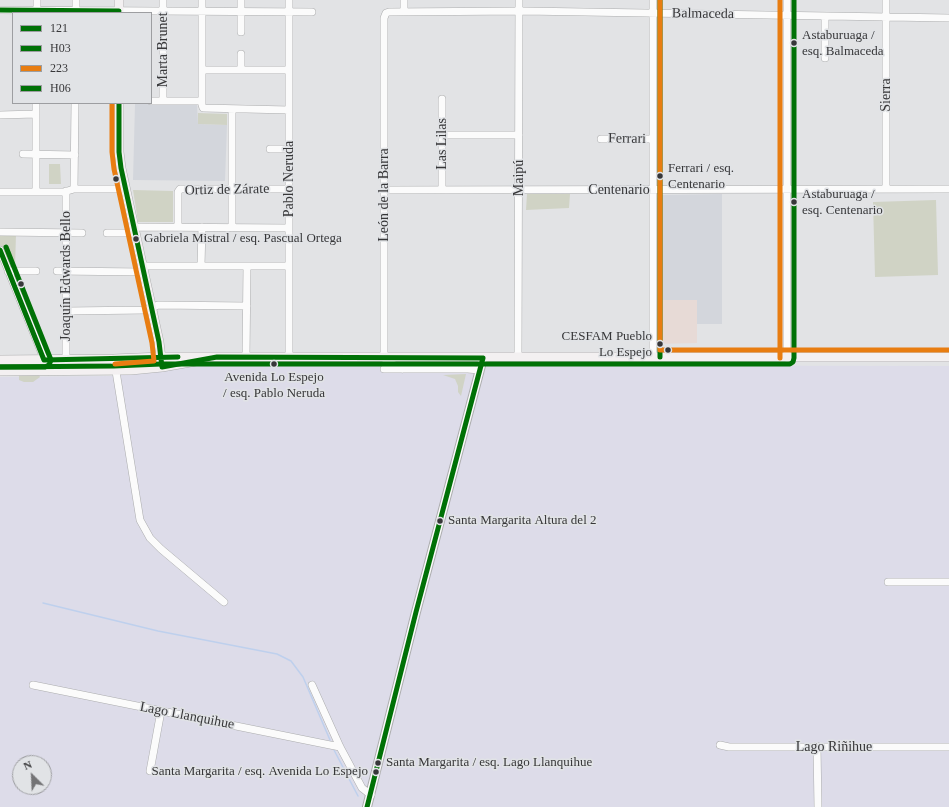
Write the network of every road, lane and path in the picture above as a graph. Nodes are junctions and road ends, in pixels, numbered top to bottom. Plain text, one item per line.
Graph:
1 (37, 0) edge
2 (76, 0) edge
3 (119, 0) edge
4 (163, 0) edge
5 (202, 0) edge
6 (241, 0) edge
7 (289, 0) edge
8 (404, 0) edge
9 (519, 0) edge
10 (653, 0) edge
11 (787, 0) edge
12 (886, 0) edge
13 (0, 10) edge
14 (163, 11) junction
15 (202, 11) junction
16 (519, 11) junction
17 (37, 12) edge
18 (76, 12) edge
19 (119, 12) edge
20 (241, 12) junction
21 (289, 12) junction
22 (312, 12) dead end
23 (404, 12) junction
24 (386, 13) joint
25 (653, 13) junction
26 (787, 15) junction
27 (825, 16) junction
28 (886, 17) junction
29 (949, 18) edge
30 (241, 32) dead end
31 (241, 54) dead end
32 (825, 58) dead end
33 (202, 70) junction
34 (241, 70) junction
35 (289, 70) junction
36 (442, 99) dead end
37 (152, 101) edge
38 (163, 101) junction
39 (36, 104) edge
40 (76, 104) edge
41 (119, 104) edge
42 (202, 105) junction
43 (232, 109) junction
44 (289, 110) junction
45 (36, 114) junction
46 (0, 115) edge
47 (442, 135) junction
48 (519, 135) junction
49 (600, 139) dead end
50 (653, 139) junction
51 (270, 149) dead end
52 (289, 149) junction
53 (23, 154) dead end
54 (36, 154) junction
55 (75, 155) junction
56 (125, 189) junction
57 (232, 189) junction
58 (289, 189) junction
59 (787, 189) junction
60 (886, 189) junction
61 (949, 189) edge
62 (70, 190) junction
63 (385, 190) junction
64 (442, 190) junction
65 (519, 190) junction
66 (653, 190) junction
67 (0, 192) edge
68 (36, 192) junction
69 (178, 227) junction
70 (202, 227) junction
71 (232, 228) junction
72 (289, 228) junction
73 (134, 230) junction
74 (0, 232) edge
75 (67, 233) junction
76 (82, 233) dead end
77 (107, 233) dead end
78 (0, 250) edge
79 (2, 263) edge
80 (201, 266) junction
81 (247, 266) junction
82 (289, 266) junction
83 (143, 269) junction
84 (8, 271) junction
85 (36, 271) dead end
86 (57, 272) dead end
87 (67, 272) junction
88 (247, 306) junction
89 (151, 308) junction
90 (67, 311) junction
91 (518, 356) junction
92 (161, 357) junction
93 (217, 357) junction
94 (246, 357) junction
95 (289, 357) junction
96 (653, 357) junction
97 (384, 358) junction
98 (483, 358) junction
99 (787, 358) junction
100 (949, 358) edge
101 (114, 359) junction
102 (0, 360) edge
103 (44, 360) junction
104 (66, 360) junction
105 (162, 367) junction
106 (384, 369) dead end
107 (402, 369) junction
108 (479, 370) junction
109 (48, 371) junction
110 (116, 371) junction
111 (0, 372) edge
112 (888, 582) dead end
113 (949, 582) edge
114 (224, 602) dead end
115 (33, 685) dead end
116 (312, 685) dead end
117 (161, 711) junction
118 (720, 745) dead end
119 (817, 746) junction
120 (340, 747) junction
121 (949, 747) edge
122 (150, 771) dead end
123 (371, 795) junction
124 (368, 807) edge
125 (818, 807) edge

1 - 17 street
2 - 18 street
3 - 19 main road
4 - 14 street, Marta Brunet
5 - 15 street
6 - 20 street
7 - 21 street, Pablo Neruda
8 - 23 street
9 - 16 street, Maipú
10 - 25 street, Ferrari
11 - 26 street
12 - 28 street, Sierra
13 - 17 street
14 - 15 street
14 - 19 street
14 - 38 street, Marta Brunet
15 - 20 street
15 - 33 street
16 - 23 street, Balmaceda
16 - 25 street, Balmaceda
16 - 48 street, Maipú
17 - 18 street
18 - 19 street
20 - 21 street
20 - 30 street
21 - 22 street
21 - 35 street, Pablo Neruda
23 - 24 street, Balmaceda
24 - 63 street, León de la Barra
25 - 26 street, Balmaceda
25 - 50 street, Ferrari
26 - 27 street, Balmaceda
26 - 59 street
27 - 28 street, Balmaceda
27 - 32 street
28 - 29 street, Balmaceda
28 - 60 street, Sierra
31 - 34 street
33 - 34 street
33 - 42 street
34 - 35 street
35 - 44 street, Pablo Neruda
36 - 47 street, Las Lilas
37 - 38 street
38 - 42 street
39 - 45 street
40 - 55 street, Joaquín Edwards Bello
41 - 56 main road
42 - 43 street
43 - 44 street
43 - 57 street
44 - 52 street, Pablo Neruda
45 - 46 street
45 - 54 street
47 - 48 street
47 - 64 street, Las Lilas
48 - 65 street, Maipú
49 - 50 street, Ferrari
50 - 66 street, Ferrari
51 - 52 street
52 - 58 street, Pablo Neruda
53 - 54 street
54 - 55 street
54 - 68 street
55 - 62 street, Joaquín Edwards Bello
56 - 62 street
56 - 73 main road
57 - 58 street, Ortiz de Zárate
57 - 69 street, Ortiz de Zárate
57 - 71 street
58 - 72 street, Pablo Neruda
59 - 60 street, Centenario
59 - 66 street, Centenario
59 - 99 street
60 - 61 street, Centenario
62 - 68 street
62 - 75 street, Joaquín Edwards Bello
63 - 64 street, Centenario
63 - 97 street, León de la Barra
64 - 65 street, Centenario
65 - 66 street, Centenario
65 - 91 street, Maipú
66 - 96 street, Ferrari
67 - 68 street
69 - 70 street
69 - 73 street
70 - 71 street
70 - 80 street
71 - 72 street
72 - 82 street, Pablo Neruda
73 - 77 street
73 - 83 main road
74 - 75 street
75 - 76 street
75 - 87 street, Joaquín Edwards Bello
78 - 79 street
79 - 84 street
80 - 81 street
80 - 83 street
81 - 82 street
81 - 88 street
82 - 95 street, Pablo Neruda
83 - 87 street
83 - 89 main road
84 - 85 street
84 - 103 street
86 - 87 street
87 - 90 street, Joaquín Edwards Bello
88 - 89 street
88 - 94 street
89 - 90 street
89 - 92 main road
90 - 104 street, Joaquín Edwards Bello
91 - 96 main road
91 - 98 main road
92 - 93 main road
92 - 101 main road
92 - 105 main road
93 - 94 main road
93 - 105 main road
94 - 95 main road
95 - 97 main road
96 - 99 main road
97 - 98 main road
97 - 107 street
98 - 108 street
99 - 100 main road
101 - 104 main road
101 - 110 street
102 - 103 main road
103 - 104 main road
103 - 109 street
105 - 110 main road
106 - 107 street
107 - 108 street
108 - 123 street
109 - 110 main road
109 - 111 main road
110 - 114 street
112 - 113 street
115 - 117 street, Lago Llanquihue
116 - 120 street
117 - 120 street, Lago Llanquihue
117 - 122 street
118 - 119 street, Lago Riñihue
119 - 121 street, Lago Riñihue
119 - 125 street
120 - 123 street
123 - 124 street

